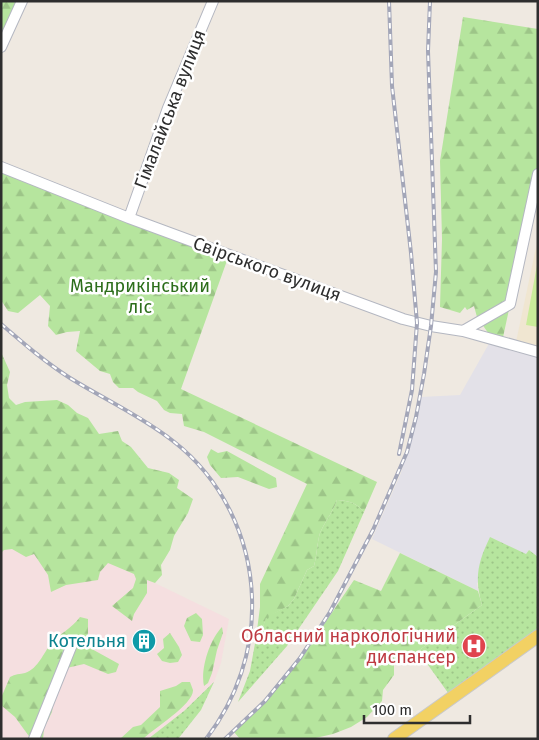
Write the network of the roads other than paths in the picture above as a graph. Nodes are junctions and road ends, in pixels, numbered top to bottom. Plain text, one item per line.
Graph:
1 (22, 1) edge
2 (213, 1) edge
3 (1, 48) edge
4 (1, 167) edge
5 (538, 174) edge
6 (129, 218) junction
7 (463, 332) junction
8 (538, 352) edge
9 (538, 636) edge
10 (71, 647) dead end
11 (34, 739) edge
12 (394, 739) edge

1 - 3 street
2 - 6 street, Гімалайська вулиця
4 - 6 street, Свірського вулиця
5 - 7 street
6 - 7 street, Свірського вулиця
7 - 8 street, Свірського вулиця
9 - 12 main road
10 - 11 street

